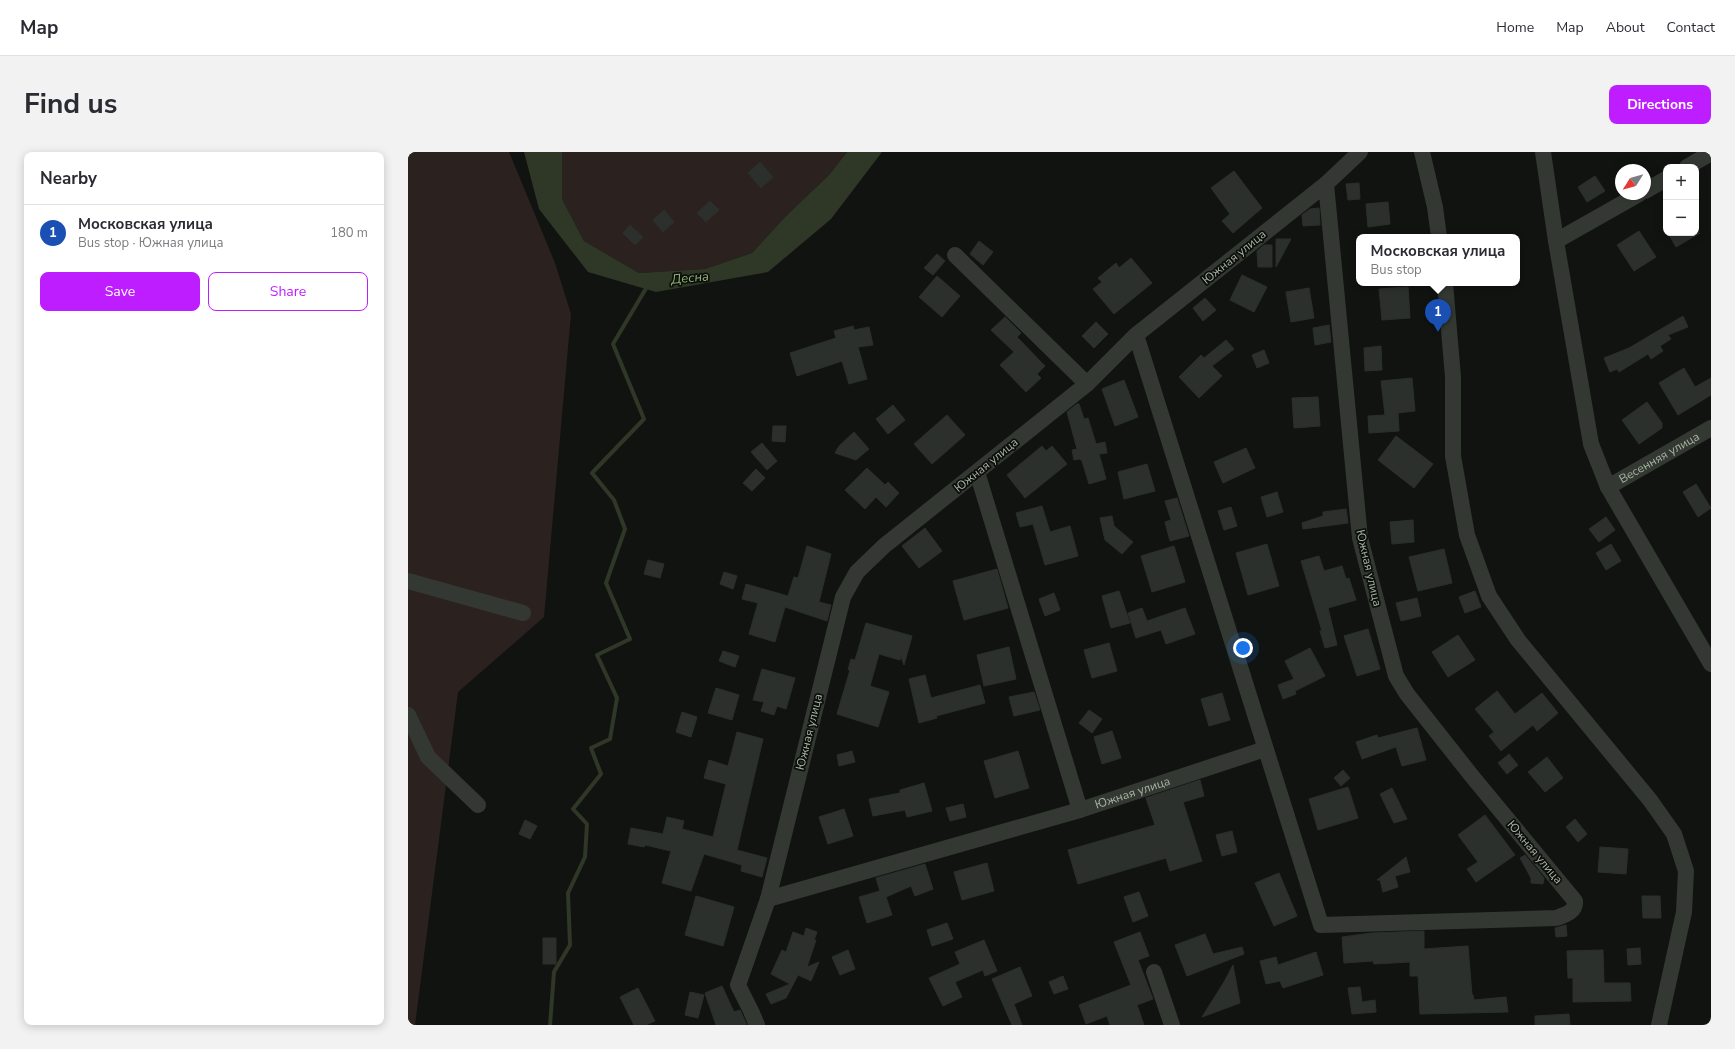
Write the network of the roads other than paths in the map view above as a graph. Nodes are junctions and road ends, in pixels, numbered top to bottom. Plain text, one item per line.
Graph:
1 (1360, 152) edge
2 (1422, 152) edge
3 (1543, 152) edge
4 (1711, 153) edge
5 (1692, 164) edge
6 (1663, 181) edge
7 (1326, 184) junction
8 (1651, 188) edge
9 (1628, 200) edge
10 (1439, 234) edge
11 (1556, 241) junction
12 (955, 255) dead end
13 (1445, 286) edge
14 (1136, 335) junction
15 (1086, 384) junction
16 (1711, 428) edge
17 (977, 472) junction
18 (1608, 487) junction
19 (408, 581) edge
20 (523, 613) dead end
21 (1711, 664) edge
22 (408, 715) edge
23 (1265, 748) junction
24 (478, 805) dead end
25 (1080, 810) junction
26 (768, 899) junction
27 (1154, 972) dead end
28 (756, 1025) edge
29 (1172, 1025) edge
30 (1659, 1025) edge

1 - 7 street
2 - 10 street
3 - 11 street
4 - 5 street
6 - 8 street
7 - 14 street, Южная улица
7 - 23 street, Южная улица
9 - 11 street
11 - 18 street
12 - 15 street
13 - 30 street
14 - 15 street, Южная улица
14 - 23 street
15 - 17 street, Южная улица
16 - 18 street, Весенняя улица
17 - 25 street
17 - 26 street, Южная улица
18 - 21 street
19 - 20 street
22 - 24 street
23 - 25 street, Южная улица
25 - 26 street, Южная улица
26 - 28 street
27 - 29 street

